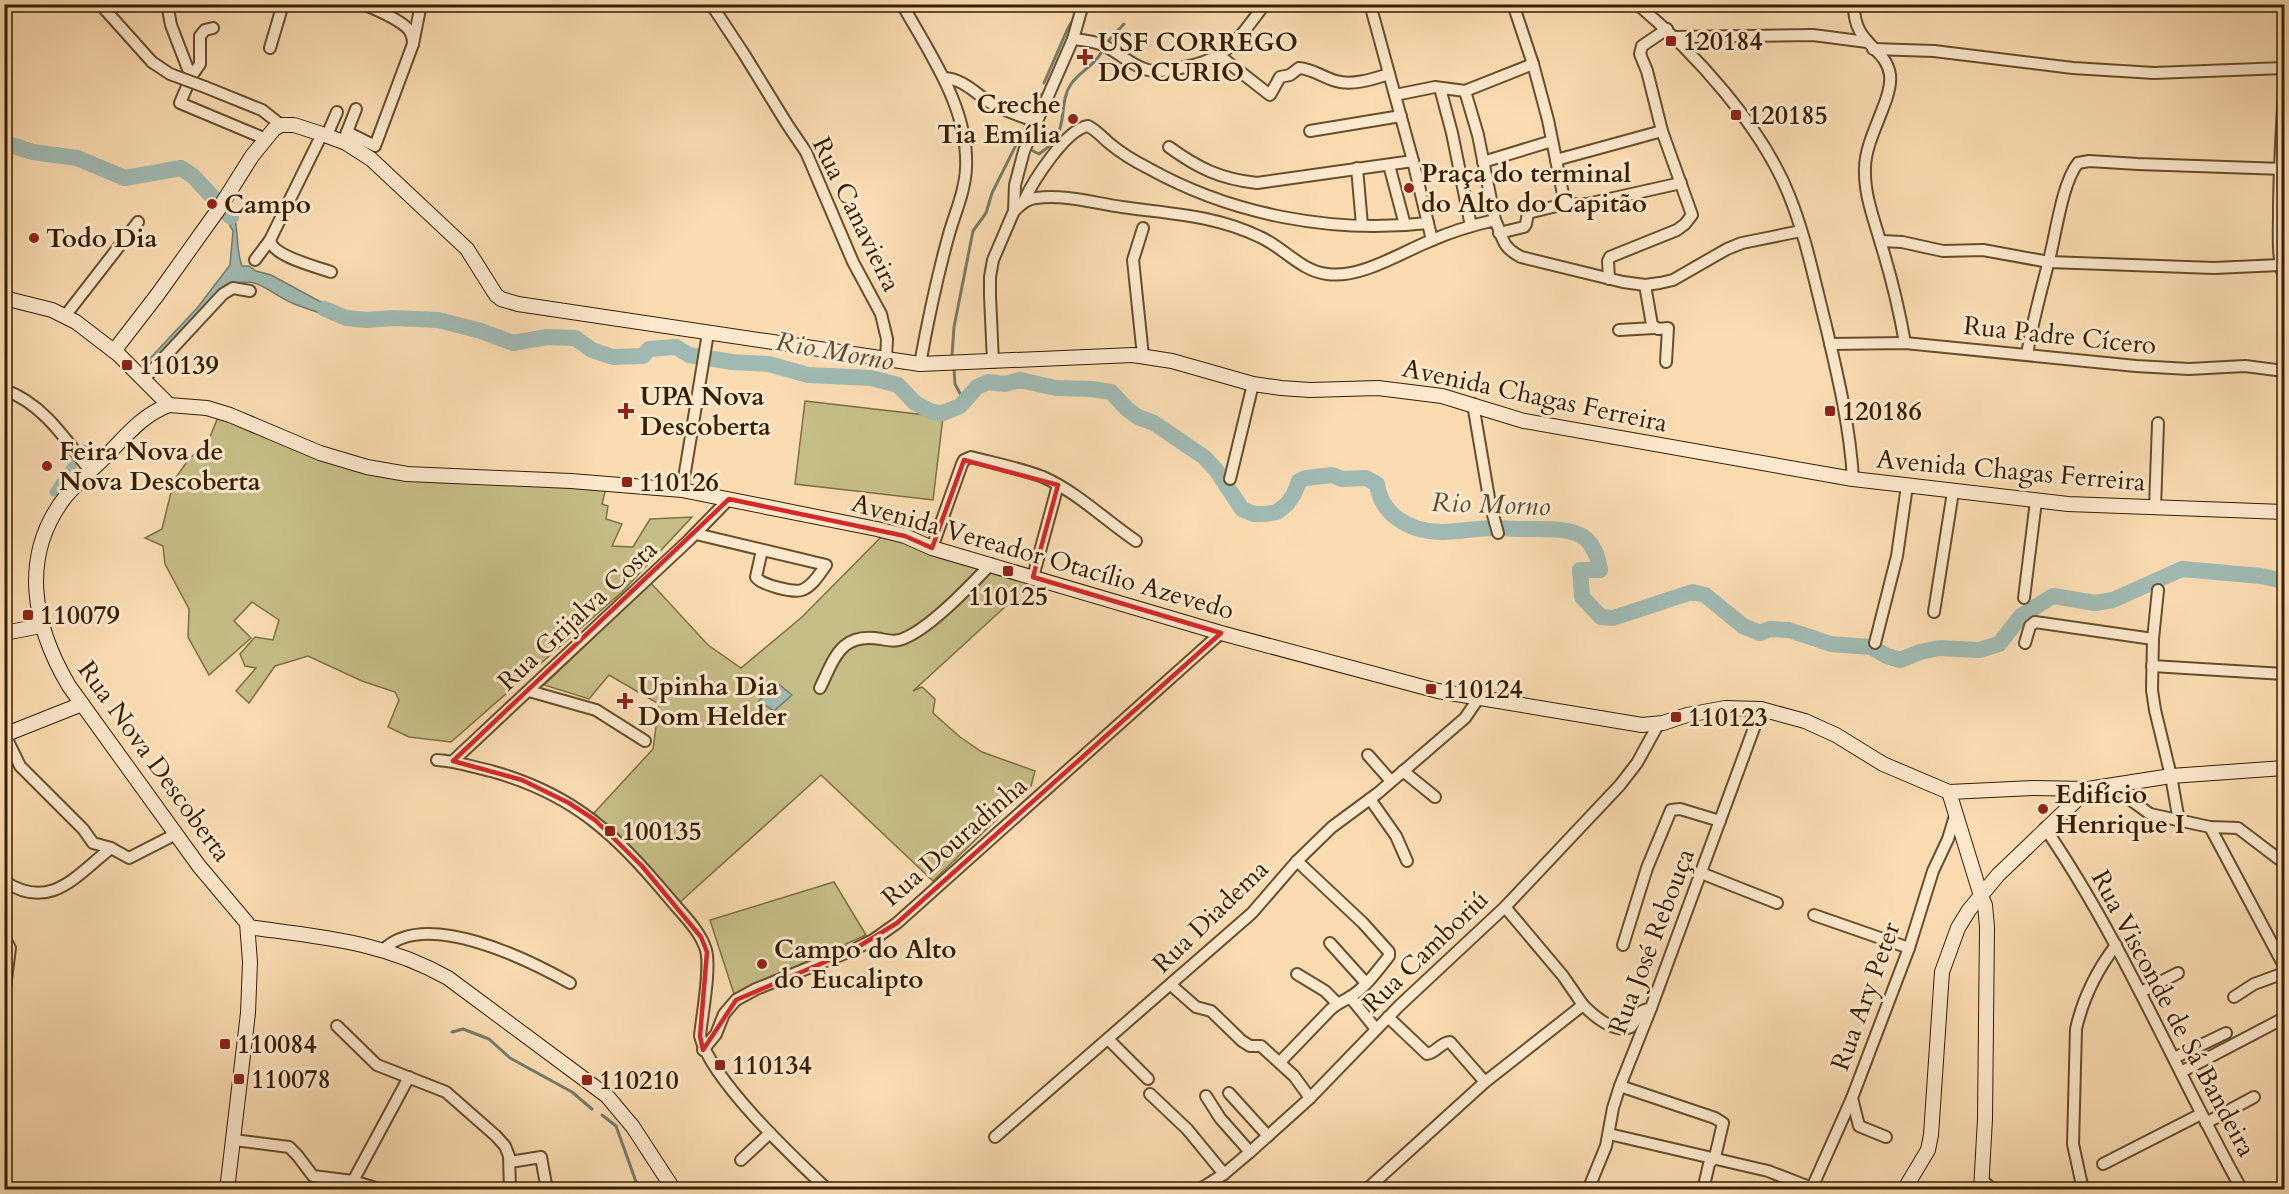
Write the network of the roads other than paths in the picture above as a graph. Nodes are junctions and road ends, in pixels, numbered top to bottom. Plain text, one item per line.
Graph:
1 (100, 4) edge
2 (167, 4) edge
3 (283, 4) edge
4 (363, 4) edge
5 (421, 4) edge
6 (711, 4) edge
7 (902, 4) edge
8 (1083, 4) edge
9 (1265, 4) edge
10 (1370, 4) edge
11 (1513, 4) edge
12 (1637, 4) edge
13 (1854, 4) edge
14 (213, 28) dead end
15 (1670, 33) junction
16 (1072, 39) junction
17 (413, 44) junction
18 (1870, 46) junction
19 (270, 48) dead end
20 (1220, 56) junction
21 (1533, 64) junction
22 (2284, 68) edge
23 (1389, 74) junction
24 (191, 77) junction
25 (944, 78) junction
26 (1440, 88) junction
27 (2284, 88) edge
28 (1465, 90) junction
29 (1395, 96) junction
30 (356, 109) dead end
31 (337, 112) dead end
32 (1401, 116) junction
33 (1037, 122) junction
34 (281, 125) junction
35 (1310, 131) dead end
36 (1662, 131) junction
37 (324, 135) junction
38 (345, 137) junction
39 (266, 139) junction
40 (1552, 141) junction
41 (1169, 147) dead end
42 (1556, 160) junction
43 (1413, 161) junction
44 (1483, 162) junction
45 (1389, 165) junction
46 (1357, 168) junction
47 (2282, 169) edge
48 (1680, 183) junction
49 (1024, 201) junction
50 (1565, 204) junction
51 (1014, 211) junction
52 (1495, 220) junction
53 (138, 222) dead end
54 (1428, 223) junction
55 (1362, 225) junction
56 (1405, 225) junction
57 (1471, 226) junction
58 (1143, 228) dead end
59 (1801, 231) junction
60 (1500, 233) junction
61 (270, 240) junction
62 (1432, 240) junction
63 (1881, 241) junction
64 (255, 260) dead end
65 (2049, 262) junction
66 (2280, 265) junction
67 (332, 272) dead end
68 (2284, 277) edge
69 (1609, 279) junction
70 (1645, 285) junction
71 (250, 291) dead end
72 (4, 298) edge
73 (65, 316) junction
74 (1654, 328) junction
75 (1619, 330) dead end
76 (707, 337) junction
77 (1905, 342) junction
78 (1830, 344) junction
79 (114, 351) junction
80 (2027, 355) junction
81 (1143, 356) junction
82 (886, 358) junction
83 (993, 362) junction
84 (1666, 362) dead end
85 (920, 364) junction
86 (2284, 371) edge
87 (144, 379) junction
88 (1253, 386) junction
89 (6, 394) edge
90 (1473, 404) junction
91 (169, 405) junction
92 (2158, 423) dead end
93 (90, 471) junction
94 (1230, 479) dead end
95 (1853, 479) junction
96 (1058, 485) junction
97 (1906, 488) junction
98 (682, 490) junction
99 (1953, 492) junction
100 (729, 499) junction
101 (2036, 501) junction
102 (2155, 508) junction
103 (2284, 512) edge
104 (1498, 533) dead end
105 (696, 534) junction
106 (1136, 541) dead end
107 (932, 548) junction
108 (762, 550) junction
109 (991, 564) junction
110 (1033, 577) junction
111 (2158, 590) dead end
112 (2024, 598) dead end
113 (1934, 612) dead end
114 (41, 626) junction
115 (4, 633) edge
116 (1221, 633) junction
117 (2153, 639) junction
118 (1875, 643) dead end
119 (2025, 643) dead end
120 (2152, 666) junction
121 (2284, 674) edge
122 (820, 688) dead end
123 (529, 691) junction
124 (1478, 699) junction
125 (82, 704) junction
126 (1761, 709) junction
127 (1659, 723) junction
128 (4, 735) edge
129 (645, 741) dead end
130 (1368, 756) dead end
131 (437, 760) dead end
132 (453, 761) junction
133 (2284, 768) edge
134 (1403, 771) junction
135 (2171, 776) junction
136 (1391, 782) junction
137 (2114, 784) junction
138 (2088, 789) junction
139 (1949, 792) junction
140 (1435, 797) dead end
141 (1370, 799) junction
142 (1955, 816) junction
143 (1720, 821) junction
144 (2180, 821) junction
145 (2211, 827) junction
146 (2046, 828) junction
147 (176, 834) junction
148 (111, 848) junction
149 (1297, 861) junction
150 (1407, 861) dead end
151 (2284, 863) edge
152 (1701, 873) junction
153 (4, 881) edge
154 (1981, 896) junction
155 (1777, 903) dead end
156 (1505, 907) junction
157 (1814, 915) dead end
158 (248, 927) junction
159 (4, 937) edge
160 (1330, 943) dead end
161 (1623, 945) dead end
162 (2115, 945) junction
163 (1909, 948) junction
164 (383, 950) junction
165 (2284, 966) edge
166 (2178, 973) dead end
167 (2284, 973) edge
168 (1297, 974) dead end
169 (570, 983) dead end
170 (1366, 983) junction
171 (1171, 985) junction
172 (2141, 992) junction
173 (4, 996) edge
174 (1350, 997) junction
175 (2234, 997) dead end
176 (1337, 1003) junction
177 (1583, 1005) junction
178 (1651, 1008) junction
179 (1388, 1017) junction
180 (2284, 1018) edge
181 (337, 1026) dead end
182 (1376, 1029) junction
183 (2226, 1033) dead end
184 (1108, 1039) junction
185 (704, 1050) junction
186 (2174, 1058) junction
187 (1280, 1062) junction
188 (2181, 1072) junction
189 (410, 1077) junction
190 (1148, 1079) dead end
191 (1485, 1082) junction
192 (1620, 1086) junction
193 (1229, 1093) dead end
194 (1150, 1094) dead end
195 (1206, 1096) dead end
196 (2254, 1097) dead end
197 (1310, 1098) junction
198 (1852, 1098) junction
199 (2204, 1118) junction
200 (770, 1133) junction
201 (1609, 1134) junction
202 (1268, 1136) junction
203 (995, 1137) dead end
204 (1886, 1137) dead end
205 (234, 1140) junction
206 (1250, 1152) junction
207 (1716, 1157) junction
208 (741, 1160) dead end
209 (510, 1162) junction
210 (2103, 1164) dead end
211 (1224, 1174) junction
212 (353, 1181) junction
213 (1981, 1184) edge
214 (1811, 1189) edge
215 (2242, 1189) edge
216 (226, 1190) edge
217 (382, 1190) edge
218 (510, 1190) edge
219 (547, 1190) edge
220 (674, 1190) edge
221 (828, 1190) edge
222 (1199, 1190) edge
223 (1366, 1190) edge
224 (1588, 1190) edge
225 (1703, 1190) edge
226 (1904, 1190) edge
227 (1993, 1190) edge
228 (2083, 1190) edge

1 - 34 street, Avenida Chagas Ferreira, bridge
2 - 24 street
3 - 19 street
4 - 17 street
5 - 17 street
6 - 82 street, Rua Canavieira
7 - 25 street
8 - 16 street
9 - 20 street
10 - 23 street
11 - 21 street
12 - 15 street
13 - 18 street
14 - 24 street
15 - 18 street
15 - 36 street
15 - 59 street
16 - 20 street
16 - 33 street
17 - 38 street
18 - 22 street
18 - 63 street
20 - 23 street
21 - 28 street
21 - 40 street
23 - 29 street
24 - 39 street
25 - 33 street
25 - 85 street
26 - 28 street
26 - 29 street
26 - 57 street
27 - 47 street
28 - 44 street
29 - 32 street
30 - 38 street
31 - 37 street
32 - 35 street
32 - 43 street
33 - 51 street
34 - 37 main road, Avenida Chagas Ferreira
34 - 39 main road
36 - 42 street
36 - 48 street
37 - 38 main road, Avenida Chagas Ferreira
37 - 61 street
38 - 76 main road, Avenida Chagas Ferreira
39 - 79 main road
40 - 42 street
40 - 44 street
41 - 46 street
42 - 50 street
43 - 45 street
43 - 54 street
44 - 52 street
45 - 46 street
45 - 56 street
46 - 55 street
47 - 65 street
47 - 66 street
48 - 50 street
48 - 69 street
49 - 51 street
49 - 55 street
49 - 62 street
50 - 60 street
51 - 83 street
52 - 57 street
52 - 60 street
53 - 73 street
54 - 56 street
54 - 62 street
55 - 56 street
57 - 62 street
58 - 81 street
59 - 70 street
59 - 78 street
60 - 69 street
61 - 64 street
61 - 67 street
63 - 65 street
63 - 77 street
65 - 66 street
65 - 80 street
66 - 68 street
69 - 70 street
70 - 74 street
71 - 87 street
72 - 73 main road
73 - 79 main road
74 - 75 street
74 - 84 street
76 - 82 main road, Avenida Chagas Ferreira
76 - 98 street
77 - 78 street, Rua Padre Cícero
77 - 80 street, Rua Padre Cícero
78 - 95 street
79 - 87 main road
80 - 86 street, Rua Padre Cícero
81 - 83 main road, Avenida Chagas Ferreira
81 - 88 main road, Avenida Chagas Ferreira
82 - 85 main road, Avenida Chagas Ferreira
83 - 85 main road, Avenida Chagas Ferreira
87 - 91 main road
88 - 90 main road, Avenida Chagas Ferreira
88 - 94 street
89 - 93 street
90 - 95 main road, Avenida Chagas Ferreira
90 - 104 street
91 - 93 main road, Rua Nova Descoberta
91 - 98 main road, Avenida Vereador Otacílio Azevedo
92 - 102 street
93 - 114 main road, Rua Nova Descoberta
95 - 97 main road, Avenida Chagas Ferreira
96 - 106 street
96 - 107 street
96 - 110 street
97 - 99 main road, Avenida Chagas Ferreira
97 - 118 street
98 - 100 main road, Avenida Vereador Otacílio Azevedo
99 - 101 main road, Avenida Chagas Ferreira
99 - 113 street
100 - 105 street, Rua Grijalva Costa
100 - 107 main road, Avenida Vereador Otacílio Azevedo
101 - 102 main road, Avenida Chagas Ferreira
101 - 112 street
102 - 103 main road, Avenida Chagas Ferreira
105 - 108 street
105 - 123 street, Rua Grijalva Costa
107 - 109 main road, Avenida Vereador Otacílio Azevedo
108 - 108 street
109 - 110 main road, Avenida Vereador Otacílio Azevedo
109 - 122 street
110 - 116 main road, Avenida Vereador Otacílio Azevedo
111 - 117 street
114 - 115 main road
114 - 125 main road, Rua Nova Descoberta
116 - 124 main road, Avenida Vereador Otacílio Azevedo
116 - 185 street, Rua Douradinha
117 - 119 street
117 - 120 street
120 - 121 street
120 - 135 street
123 - 129 street
123 - 132 street, Rua Grijalva Costa
124 - 127 main road, Avenida Vereador Otacílio Azevedo
124 - 134 street, Rua Diadema
125 - 128 main road
125 - 147 main road, Rua Nova Descoberta
126 - 127 main road, Avenida Vereador Otacílio Azevedo
126 - 139 main road, Avenida Vereador Otacílio Azevedo
126 - 143 street, Rua José Rebouça
127 - 156 street, Rua Camboriú
128 - 148 street
130 - 136 street
131 - 132 street
132 - 185 street
133 - 135 main road, Avenida Vereador Otacílio Azevedo
134 - 136 street, Rua Diadema
134 - 140 street
135 - 137 main road, Avenida Vereador Otacílio Azevedo
135 - 144 street
136 - 141 street, Rua Diadema
137 - 138 main road, Avenida Vereador Otacílio Azevedo
137 - 144 street
138 - 139 main road, Avenida Vereador Otacílio Azevedo
138 - 146 main road
139 - 142 main road
141 - 149 street, Rua Diadema
141 - 150 street
142 - 154 main road
142 - 163 street, Rua Ary Peter
143 - 152 street, Rua José Rebouça
143 - 161 street
144 - 145 street
145 - 151 street
145 - 165 street
146 - 154 main road
146 - 162 street, Rua Visconde de Sá Bandeira
147 - 148 street
147 - 158 main road, Rua Nova Descoberta
148 - 153 street
149 - 170 street
149 - 171 street, Rua Diadema
152 - 155 street
152 - 178 street, Rua José Rebouça
154 - 213 main road
154 - 226 main road
156 - 177 street
156 - 179 street, Rua Camboriú
157 - 163 street
158 - 164 main road
158 - 205 main road
159 - 173 street
160 - 170 street
162 - 172 street, Rua Visconde de Sá Bandeira
162 - 228 street
163 - 198 street, Rua Ary Peter
164 - 169 street
164 - 220 main road
166 - 172 street
167 - 175 street
168 - 176 street
170 - 174 street
171 - 184 street, Rua Diadema
171 - 187 street
172 - 186 street, Rua Visconde de Sá Bandeira
174 - 176 street
174 - 182 street
176 - 187 street
177 - 178 street
177 - 191 street
178 - 192 street, Rua José Rebouça
179 - 182 street, Rua Camboriú
179 - 191 street
180 - 188 street
181 - 189 street
182 - 197 street, Rua Camboriú
183 - 186 street
184 - 190 street
184 - 203 street, Rua Diadema
185 - 200 street
186 - 188 street, Rua Visconde de Sá Bandeira
187 - 197 street
188 - 199 street, Rua Visconde de Sá Bandeira
189 - 209 street
189 - 212 street
191 - 223 street
192 - 201 street, Rua José Rebouça
192 - 207 street
193 - 202 street
194 - 211 street
195 - 206 street
196 - 199 street
197 - 202 street, Rua Camboriú
198 - 204 street
198 - 214 street, Rua Ary Peter
199 - 210 street
199 - 215 street, Rua Visconde de Sá Bandeira
200 - 208 street
200 - 221 street
201 - 207 street
201 - 224 street, Rua José Rebouça
202 - 206 street, Rua Camboriú
205 - 212 street
205 - 216 main road
206 - 211 street, Rua Camboriú
207 - 214 street
207 - 225 street
209 - 218 street
209 - 219 street
211 - 222 street, Rua Camboriú
212 - 217 street
213 - 227 street

